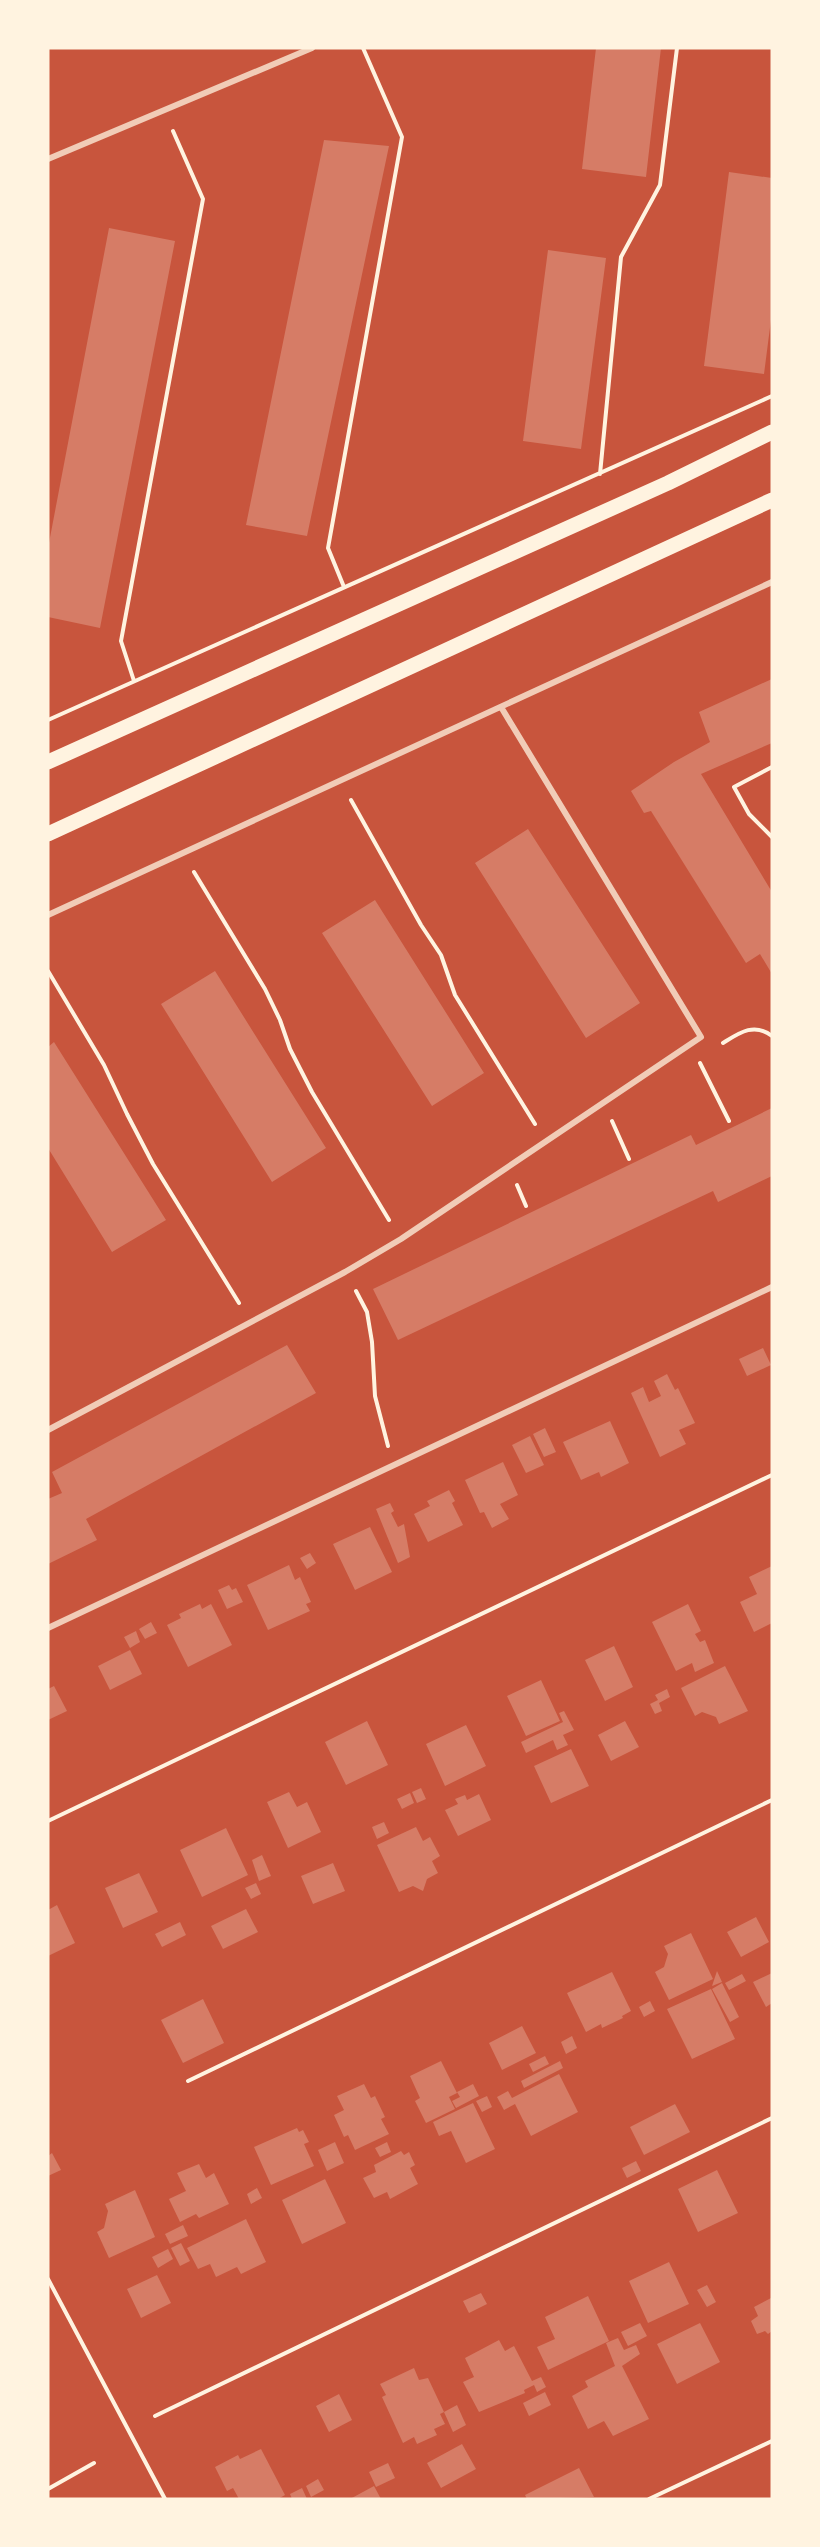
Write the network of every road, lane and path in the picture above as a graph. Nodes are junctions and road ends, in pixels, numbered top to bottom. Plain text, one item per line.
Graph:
1 (312, 48) edge
2 (363, 48) edge
3 (677, 48) edge
4 (164, 110) junction
5 (48, 159) edge
6 (772, 396) edge
7 (772, 432) edge
8 (600, 475) junction
9 (772, 500) edge
10 (772, 582) edge
11 (344, 587) junction
12 (134, 681) junction
13 (501, 707) junction
14 (48, 720) edge
15 (48, 762) edge
16 (772, 767) edge
17 (340, 780) junction
18 (48, 834) edge
19 (772, 837) edge
20 (183, 853) junction
21 (48, 915) edge
22 (48, 971) edge
23 (772, 1036) edge
24 (701, 1037) junction
25 (690, 1044) junction
26 (603, 1102) junction
27 (729, 1121) dead end
28 (545, 1141) junction
29 (629, 1159) dead end
30 (401, 1239) junction
31 (345, 1272) junction
32 (772, 1287) edge
33 (250, 1321) junction
34 (48, 1430) edge
35 (396, 1465) junction
36 (772, 1475) edge
37 (48, 1628) edge
38 (772, 1800) edge
39 (48, 1821) edge
40 (188, 2081) dead end
41 (772, 2118) edge
42 (48, 2279) edge
43 (155, 2416) dead end
44 (772, 2441) edge
45 (94, 2463) dead end
46 (48, 2489) edge
47 (165, 2499) edge
48 (649, 2499) edge

1 - 4 street
2 - 11 path
3 - 8 path
4 - 5 street
4 - 12 path
6 - 8 path
7 - 15 main road
8 - 11 path
9 - 18 main road
10 - 13 street
11 - 12 path
12 - 14 path
13 - 17 street
13 - 24 street
16 - 19 path
17 - 20 street
17 - 28 path
20 - 21 street
20 - 30 path
22 - 33 path
23 - 24 path
24 - 25 street
25 - 26 street
25 - 27 path
26 - 28 street
26 - 29 path
28 - 30 street
30 - 31 street
31 - 33 street
31 - 35 path
32 - 35 street
33 - 34 street
35 - 37 street
36 - 39 path
38 - 40 path
41 - 43 path
42 - 47 path
44 - 48 path
45 - 46 path

